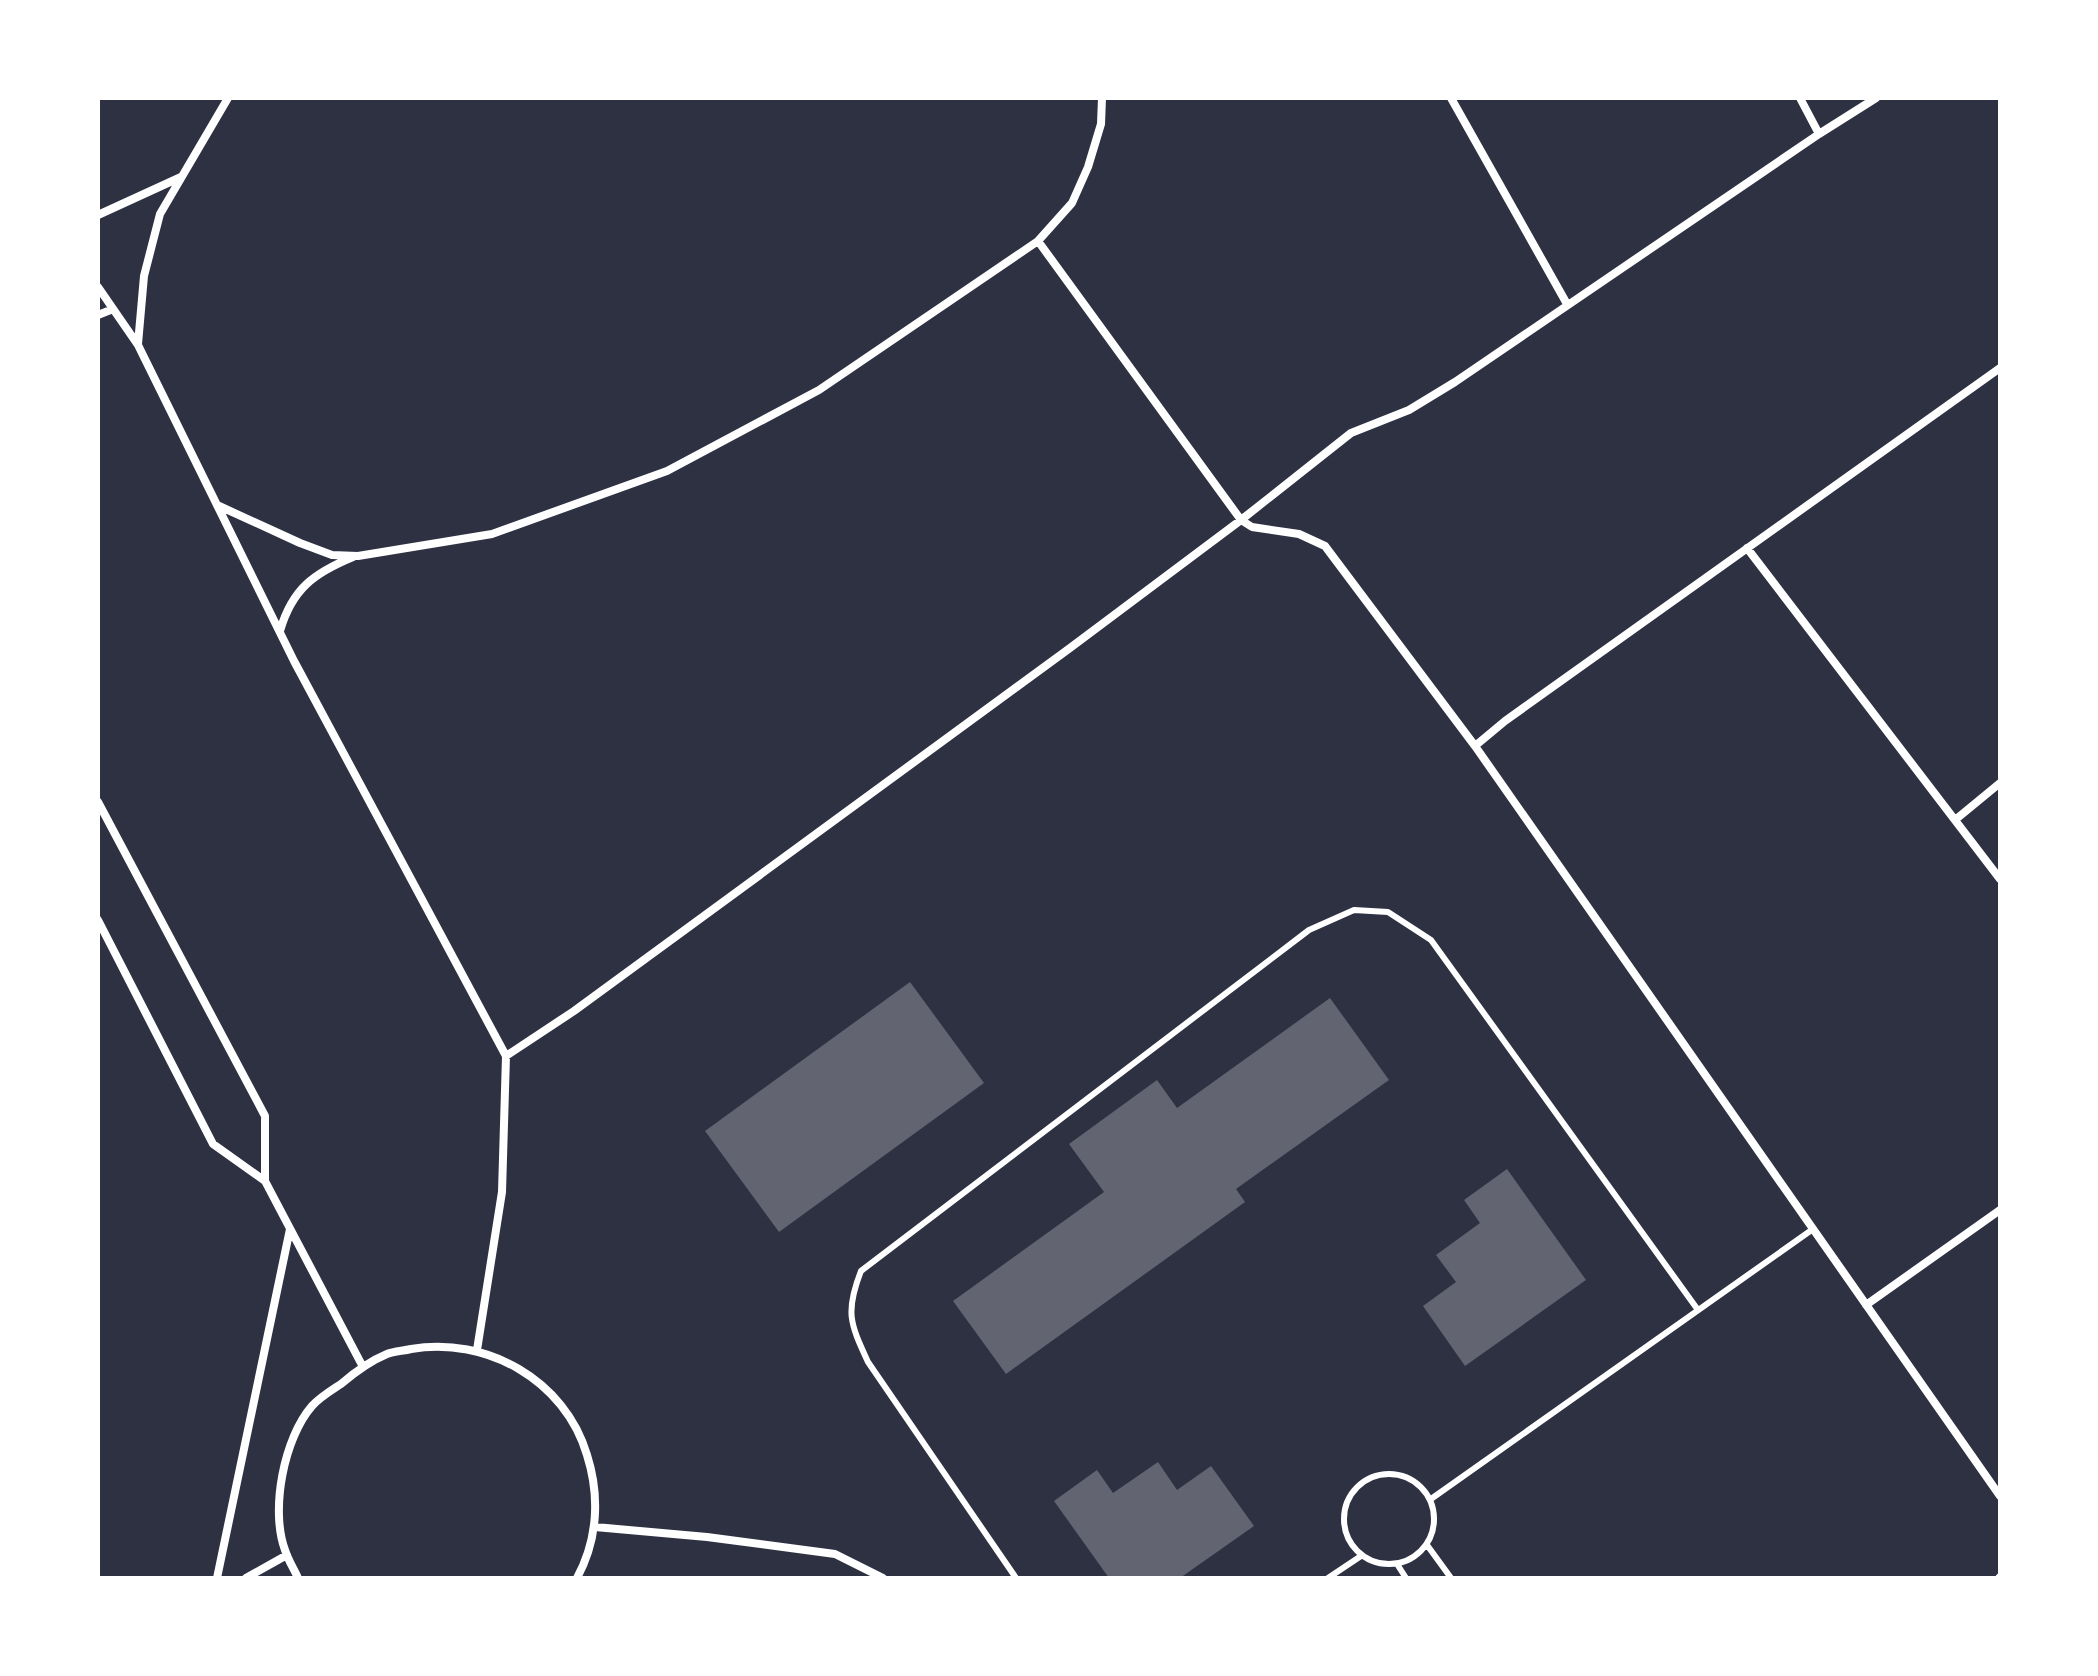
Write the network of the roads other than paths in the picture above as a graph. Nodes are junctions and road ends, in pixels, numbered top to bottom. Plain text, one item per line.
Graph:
1 (228, 98) edge
2 (1102, 98) edge
3 (1451, 98) edge
4 (1800, 98) edge
5 (1876, 98) edge
6 (1819, 134) junction
7 (182, 177) junction
8 (98, 215) edge
9 (1038, 241) junction
10 (98, 287) edge
11 (1567, 304) junction
12 (113, 309) junction
13 (98, 315) edge
14 (138, 345) junction
15 (2000, 368) edge
16 (217, 505) junction
17 (1241, 520) junction
18 (1747, 548) junction
19 (358, 556) junction
20 (280, 631) junction
21 (1475, 746) junction
22 (2000, 783) edge
23 (98, 802) edge
24 (1955, 820) junction
25 (2000, 879) edge
26 (98, 920) edge
27 (506, 1056) junction
28 (265, 1181) junction
29 (2000, 1210) edge
30 (290, 1229) junction
31 (1813, 1229) junction
32 (1866, 1305) junction
33 (1698, 1310) junction
34 (477, 1350) junction
35 (363, 1367) junction
36 (2000, 1496) edge
37 (1431, 1499) junction
38 (595, 1527) junction
39 (1427, 1545) junction
40 (287, 1555) junction
41 (1361, 1556) junction
42 (1397, 1564) junction
43 (217, 1578) edge
44 (246, 1578) edge
45 (298, 1578) edge
46 (577, 1578) edge
47 (883, 1578) edge
48 (1016, 1578) edge
49 (1328, 1578) edge
50 (1406, 1578) edge
51 (1451, 1578) edge

1 - 7 street
2 - 9 street
3 - 11 street
4 - 6 street
5 - 6 street
6 - 11 street
7 - 8 street
7 - 14 street
9 - 17 street
9 - 19 street
10 - 12 street
11 - 17 street
12 - 13 street
12 - 14 street
14 - 16 street
15 - 18 street
16 - 19 street
16 - 20 street
17 - 21 street
17 - 27 street
18 - 21 street
18 - 24 street
19 - 20 street
20 - 27 street
21 - 31 street
22 - 24 street
23 - 28 street
24 - 25 street
26 - 28 street
27 - 34 street
28 - 30 street
29 - 32 street
30 - 35 street
30 - 43 street
31 - 32 street
31 - 33 lane
32 - 36 street
33 - 37 lane
33 - 48 lane
34 - 35 street
34 - 38 street
35 - 40 street
37 - 39 lane
37 - 41 lane
38 - 46 street
38 - 47 street
39 - 42 lane
39 - 51 lane
40 - 44 street
40 - 45 street
41 - 42 lane
41 - 49 lane
42 - 50 lane

